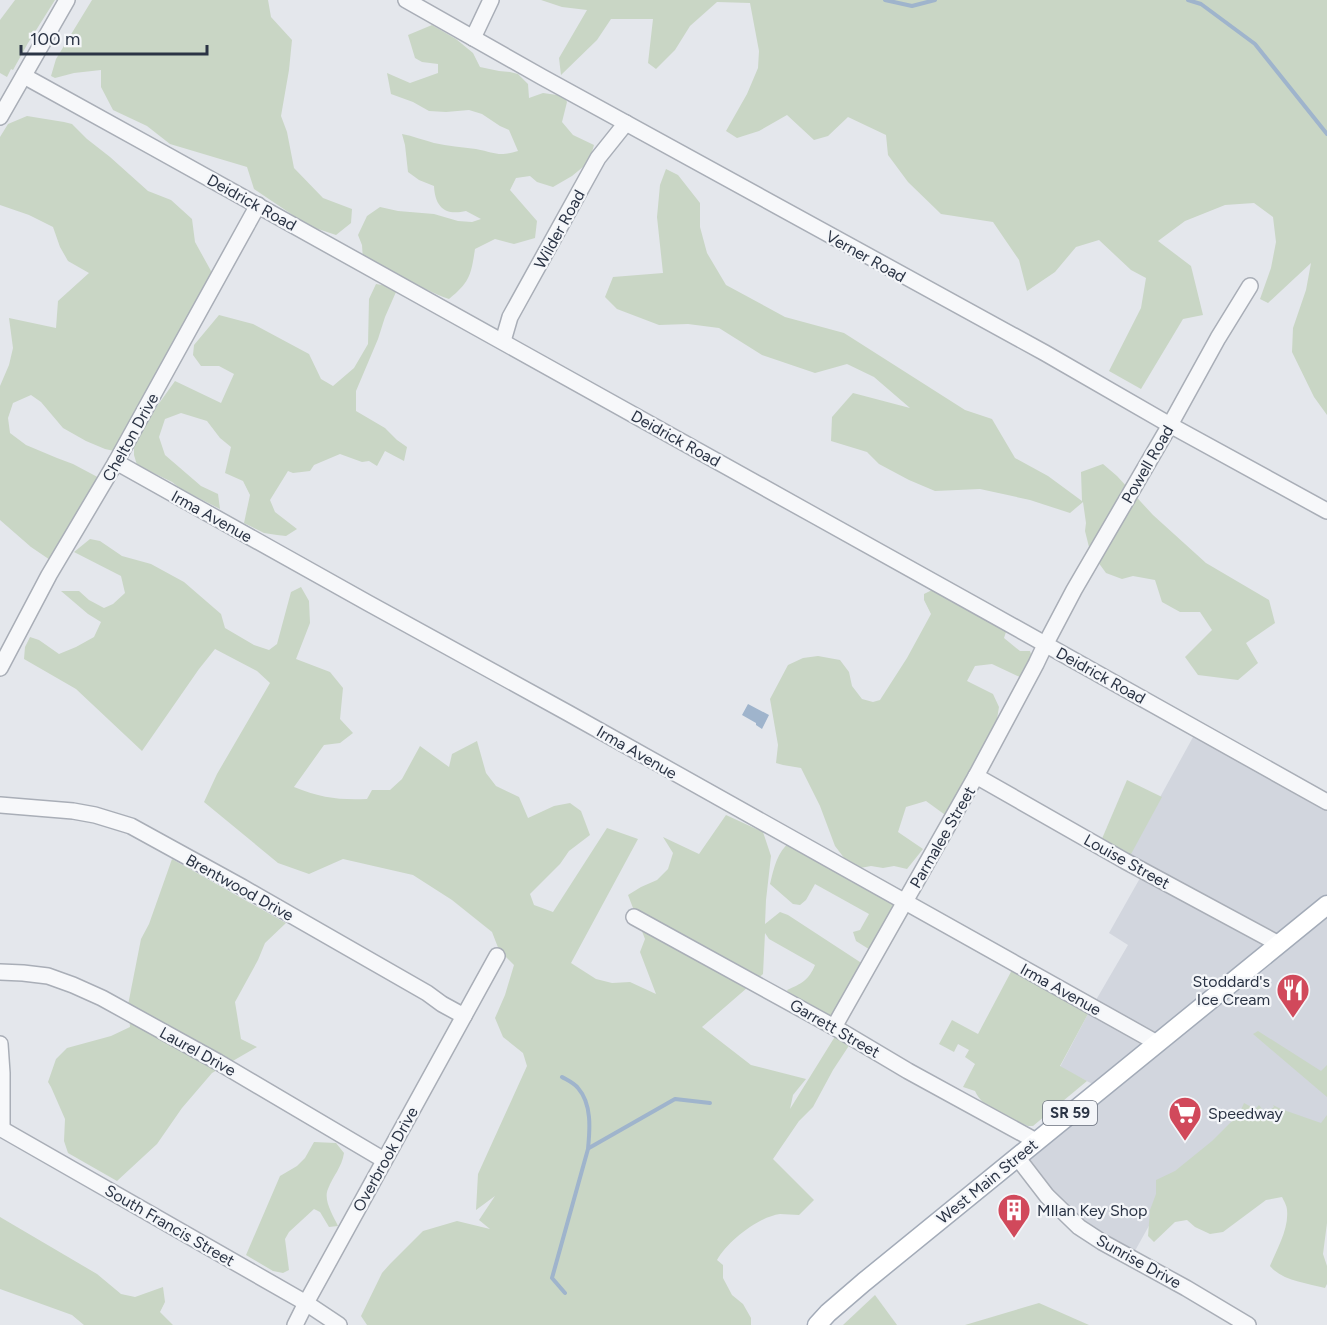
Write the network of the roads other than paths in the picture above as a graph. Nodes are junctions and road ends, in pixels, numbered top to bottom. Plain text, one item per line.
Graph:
1 (67, 0) edge
2 (406, 0) edge
3 (491, 0) edge
4 (473, 38) junction
5 (24, 76) junction
6 (0, 117) edge
7 (626, 123) junction
8 (258, 205) junction
9 (1250, 286) dead end
10 (503, 341) junction
11 (1170, 425) junction
12 (116, 462) junction
13 (1327, 511) edge
14 (1045, 645) junction
15 (0, 668) edge
16 (976, 776) junction
17 (1327, 802) edge
18 (0, 805) edge
19 (905, 901) junction
20 (1327, 905) edge
21 (634, 917) dead end
22 (1279, 944) junction
23 (497, 956) dead end
24 (0, 972) edge
25 (464, 1016) junction
26 (834, 1027) junction
27 (1157, 1043) junction
28 (0, 1044) edge
29 (1, 1128) edge
30 (1036, 1141) junction
31 (1017, 1157) junction
32 (384, 1160) junction
33 (306, 1303) junction
34 (296, 1325) edge
35 (339, 1325) edge
36 (817, 1325) edge
37 (1248, 1325) edge

1 - 5 street
2 - 4 street, Verner Road
3 - 4 street
4 - 7 street, Verner Road
5 - 6 street
5 - 8 street, Deidrick Road
7 - 10 street, Wilder Road
7 - 11 street, Verner Road
8 - 10 street, Deidrick Road
8 - 12 street, Chelton Drive
9 - 11 street, Powell Road
10 - 14 street, Deidrick Road
11 - 13 street, Verner Road
11 - 14 street, Powell Road
12 - 15 street, Chelton Drive
12 - 19 street, Irma Avenue
14 - 16 street, Parmalee Street
14 - 17 street, Deidrick Road
16 - 19 street, Parmalee Street
16 - 22 street, Louise Street
18 - 25 street, Brentwood Drive
19 - 26 street, Parmalee Street
19 - 27 street, Irma Avenue
20 - 22 main road, West Main Street / SR 59
21 - 26 street, Garrett Street
22 - 27 main road, West Main Street / SR 59
23 - 25 street, Overbrook Drive
24 - 32 street, Laurel Drive
25 - 32 street, Overbrook Drive
26 - 30 street, Garrett Street
27 - 30 main road, West Main Street / SR 59
28 - 29 street
29 - 33 street, South Francis Street
30 - 31 main road, West Main Street / SR 59
31 - 36 main road, West Main Street / SR 59
31 - 37 street, Sunrise Drive
32 - 33 street, Overbrook Drive
33 - 34 street, Overbrook Drive
33 - 35 street, South Francis Street

